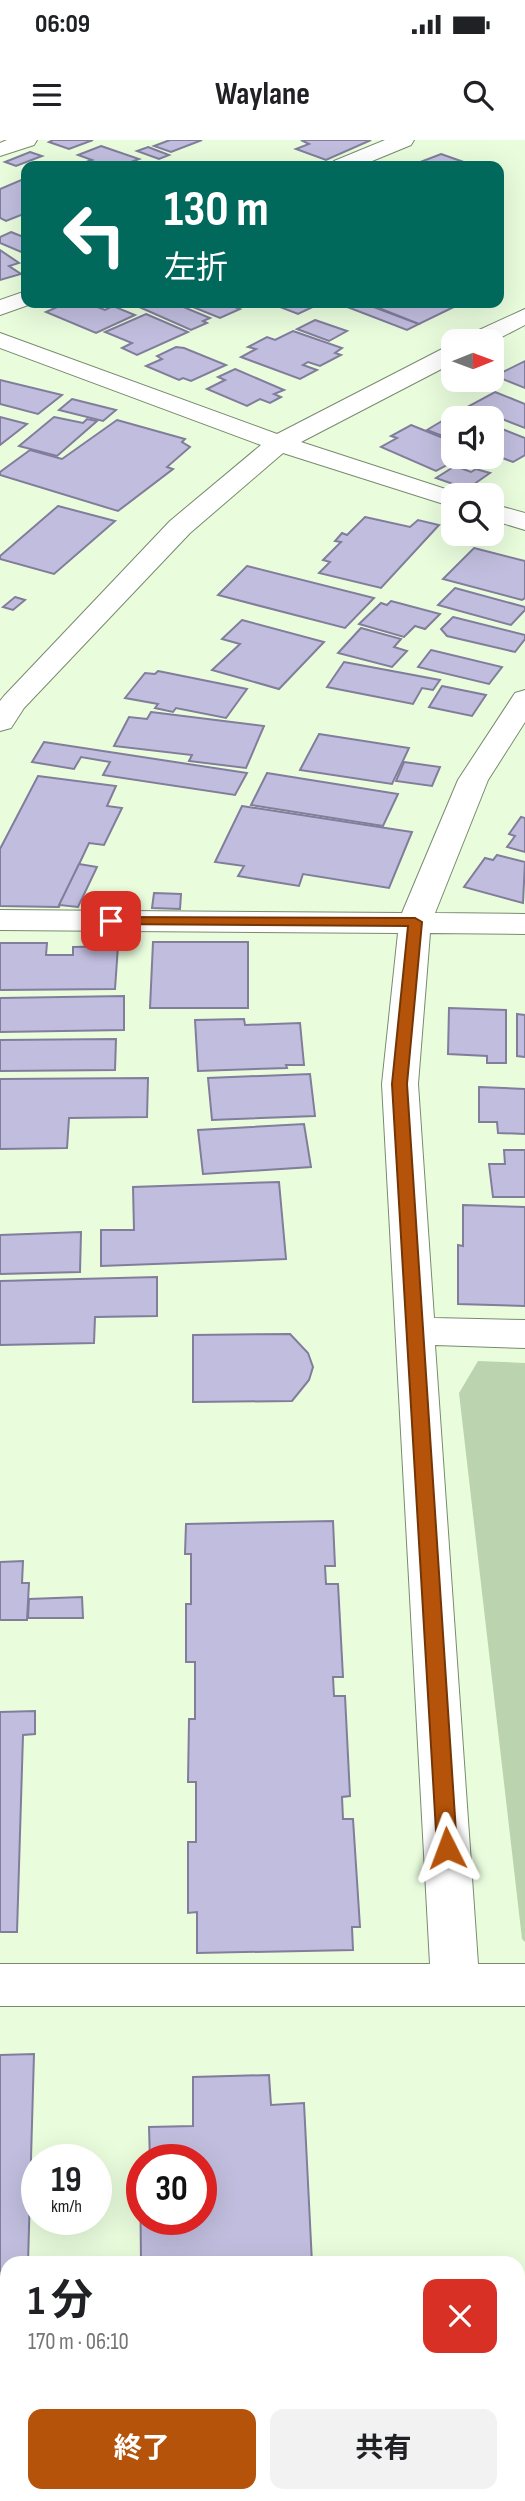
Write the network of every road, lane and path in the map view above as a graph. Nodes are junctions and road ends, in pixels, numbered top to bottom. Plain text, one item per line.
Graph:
1 (26, 140) edge
2 (403, 140) edge
3 (1, 149) edge
4 (354, 161) edge
5 (21, 300) edge
6 (0, 309) edge
7 (525, 316) edge
8 (499, 329) edge
9 (0, 341) edge
10 (441, 359) edge
11 (279, 443) junction
12 (441, 495) edge
13 (504, 516) edge
14 (525, 522) edge
15 (525, 699) edge
16 (0, 722) edge
17 (0, 920) edge
18 (415, 922) junction
19 (525, 923) edge
20 (415, 1331) junction
21 (525, 1334) edge
22 (455, 1984) junction
23 (0, 1985) edge
24 (525, 1985) edge

1 - 3 street
2 - 4 street
5 - 6 street
7 - 8 street
9 - 11 street
10 - 11 street
11 - 12 street
11 - 16 street
13 - 14 street
15 - 18 street
17 - 18 street
18 - 19 street
18 - 20 street
20 - 21 street
20 - 22 street
22 - 23 street
22 - 24 street

